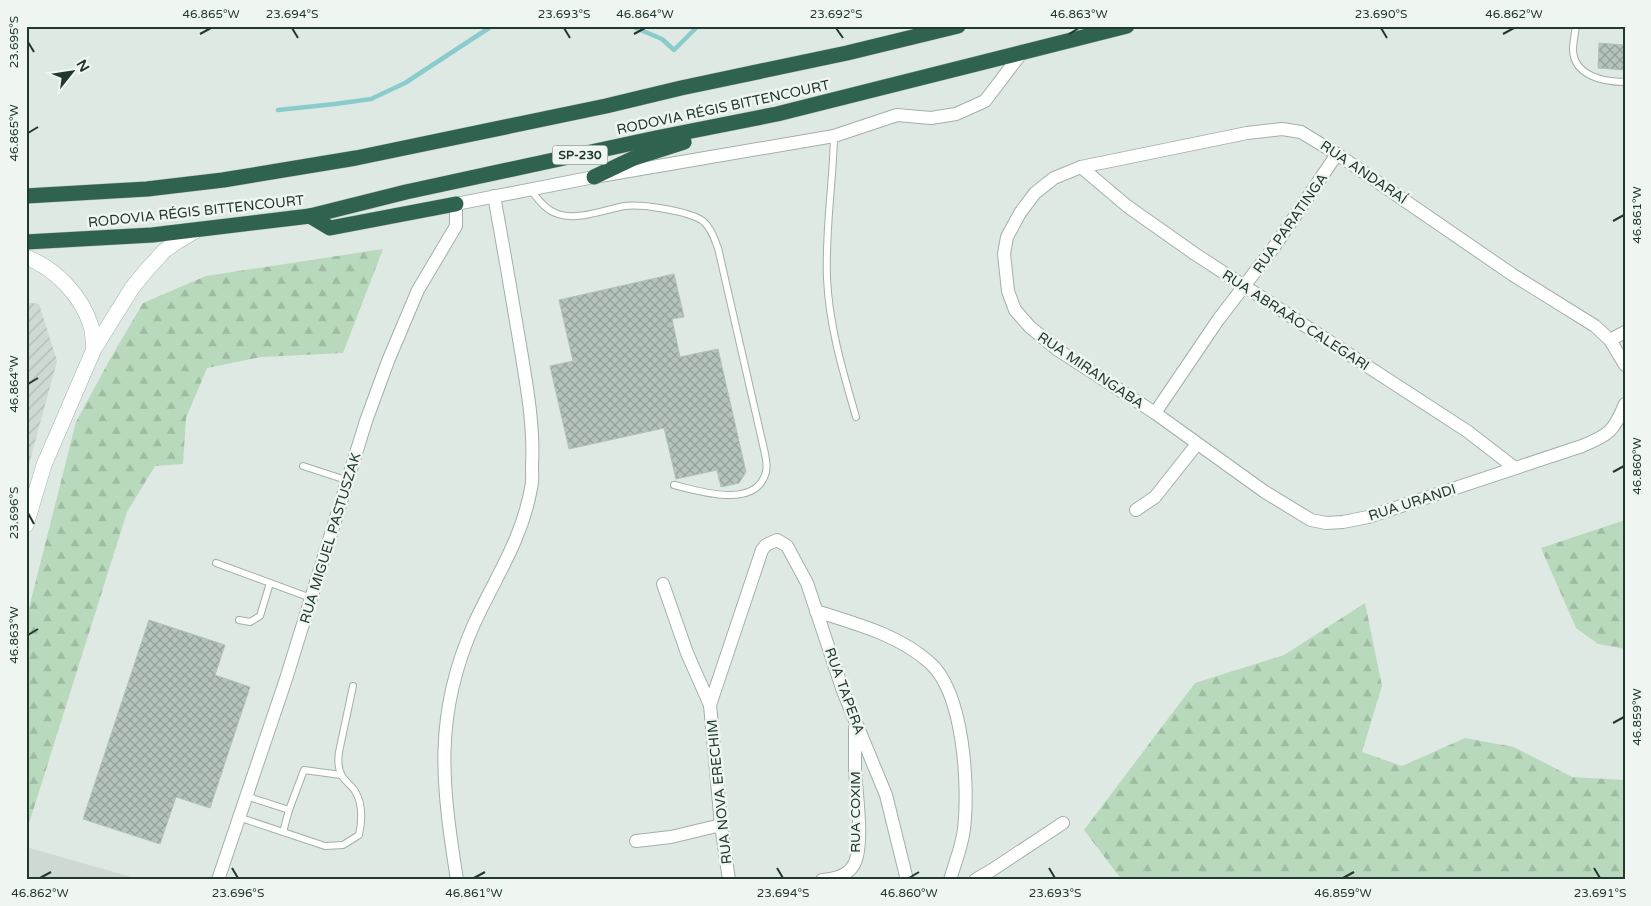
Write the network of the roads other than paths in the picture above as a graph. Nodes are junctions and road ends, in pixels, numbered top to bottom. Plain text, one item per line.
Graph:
1 (958, 26) edge
2 (1127, 26) edge
3 (1576, 26) edge
4 (1023, 51) junction
5 (1625, 82) edge
6 (778, 114) junction
7 (834, 136) junction
8 (1337, 154) junction
9 (1081, 167) junction
10 (594, 177) junction
11 (530, 189) junction
12 (26, 196) edge
13 (494, 196) junction
14 (456, 204) junction
15 (310, 216) junction
16 (195, 231) junction
17 (26, 242) edge
18 (26, 257) edge
19 (1245, 287) junction
20 (1625, 332) edge
21 (1610, 340) junction
22 (94, 349) junction
23 (1625, 365) edge
24 (1625, 404) edge
25 (1155, 413) junction
26 (856, 417) dead end
27 (1197, 444) junction
28 (303, 466) dead end
29 (1515, 468) junction
30 (348, 481) junction
31 (674, 484) dead end
32 (1136, 510) dead end
33 (26, 524) edge
34 (758, 562) joint
35 (216, 563) dead end
36 (270, 583) junction
37 (664, 584) dead end
38 (312, 598) junction
39 (816, 611) junction
40 (239, 620) dead end
41 (353, 686) dead end
42 (710, 705) junction
43 (855, 723) junction
44 (341, 775) junction
45 (246, 796) junction
46 (288, 810) junction
47 (238, 817) junction
48 (1063, 823) dead end
49 (721, 825) junction
50 (283, 832) junction
51 (636, 841) dead end
52 (218, 880) edge
53 (457, 880) edge
54 (729, 880) edge
55 (822, 880) edge
56 (907, 880) edge
57 (950, 880) edge
58 (975, 880) edge

1 - 12 highway, RODOVIA RÉGIS BITTENCOURT
2 - 4 highway, RODOVIA RÉGIS BITTENCOURT / SP-230
3 - 5 lane
4 - 6 highway, RODOVIA RÉGIS BITTENCOURT / SP-230
4 - 7 street
6 - 10 highway
6 - 15 highway, RODOVIA RÉGIS BITTENCOURT / SP-230
7 - 10 street
7 - 26 lane
8 - 9 street, RUA ANDARAÍ
8 - 19 street, RUA PARATINGA
8 - 21 street, RUA ANDARAÍ
9 - 19 street, RUA ABRAÃO CALEGARI
9 - 25 street, RUA MIRANGABA
10 - 11 street
11 - 13 street
11 - 31 lane
13 - 14 street
13 - 53 street
14 - 15 highway
14 - 30 street, RUA MIGUEL PASTUSZAK
15 - 16 highway, RODOVIA RÉGIS BITTENCOURT / SP-230
16 - 17 highway, RODOVIA RÉGIS BITTENCOURT / SP-230
16 - 22 main road
18 - 22 main road
19 - 25 street, RUA PARATINGA
19 - 29 street, RUA ABRAÃO CALEGARI
20 - 21 street
21 - 23 street
22 - 33 main road
24 - 29 street, RUA URANDI
25 - 27 street, RUA MIRANGABA
27 - 29 street, RUA URANDI
27 - 32 street
28 - 30 lane
30 - 38 street, RUA MIGUEL PASTUSZAK
34 - 39 street, RUA TAPERA
34 - 42 street, RUA NOVA ERECHIM
35 - 36 lane
36 - 38 lane
36 - 40 lane
37 - 42 street, RUA NOVA ERECHIM
38 - 45 street, RUA MIGUEL PASTUSZAK
39 - 43 street, RUA TAPERA
39 - 57 street
41 - 44 lane
42 - 49 street, RUA NOVA ERECHIM
43 - 55 street, RUA COXIM
43 - 56 street, RUA TAPERA
44 - 46 lane
44 - 50 lane
45 - 46 lane
45 - 47 street, RUA MIGUEL PASTUSZAK
46 - 50 lane
47 - 50 lane
47 - 52 street, RUA MIGUEL PASTUSZAK
48 - 58 street
49 - 51 street
49 - 54 street, RUA NOVA ERECHIM

